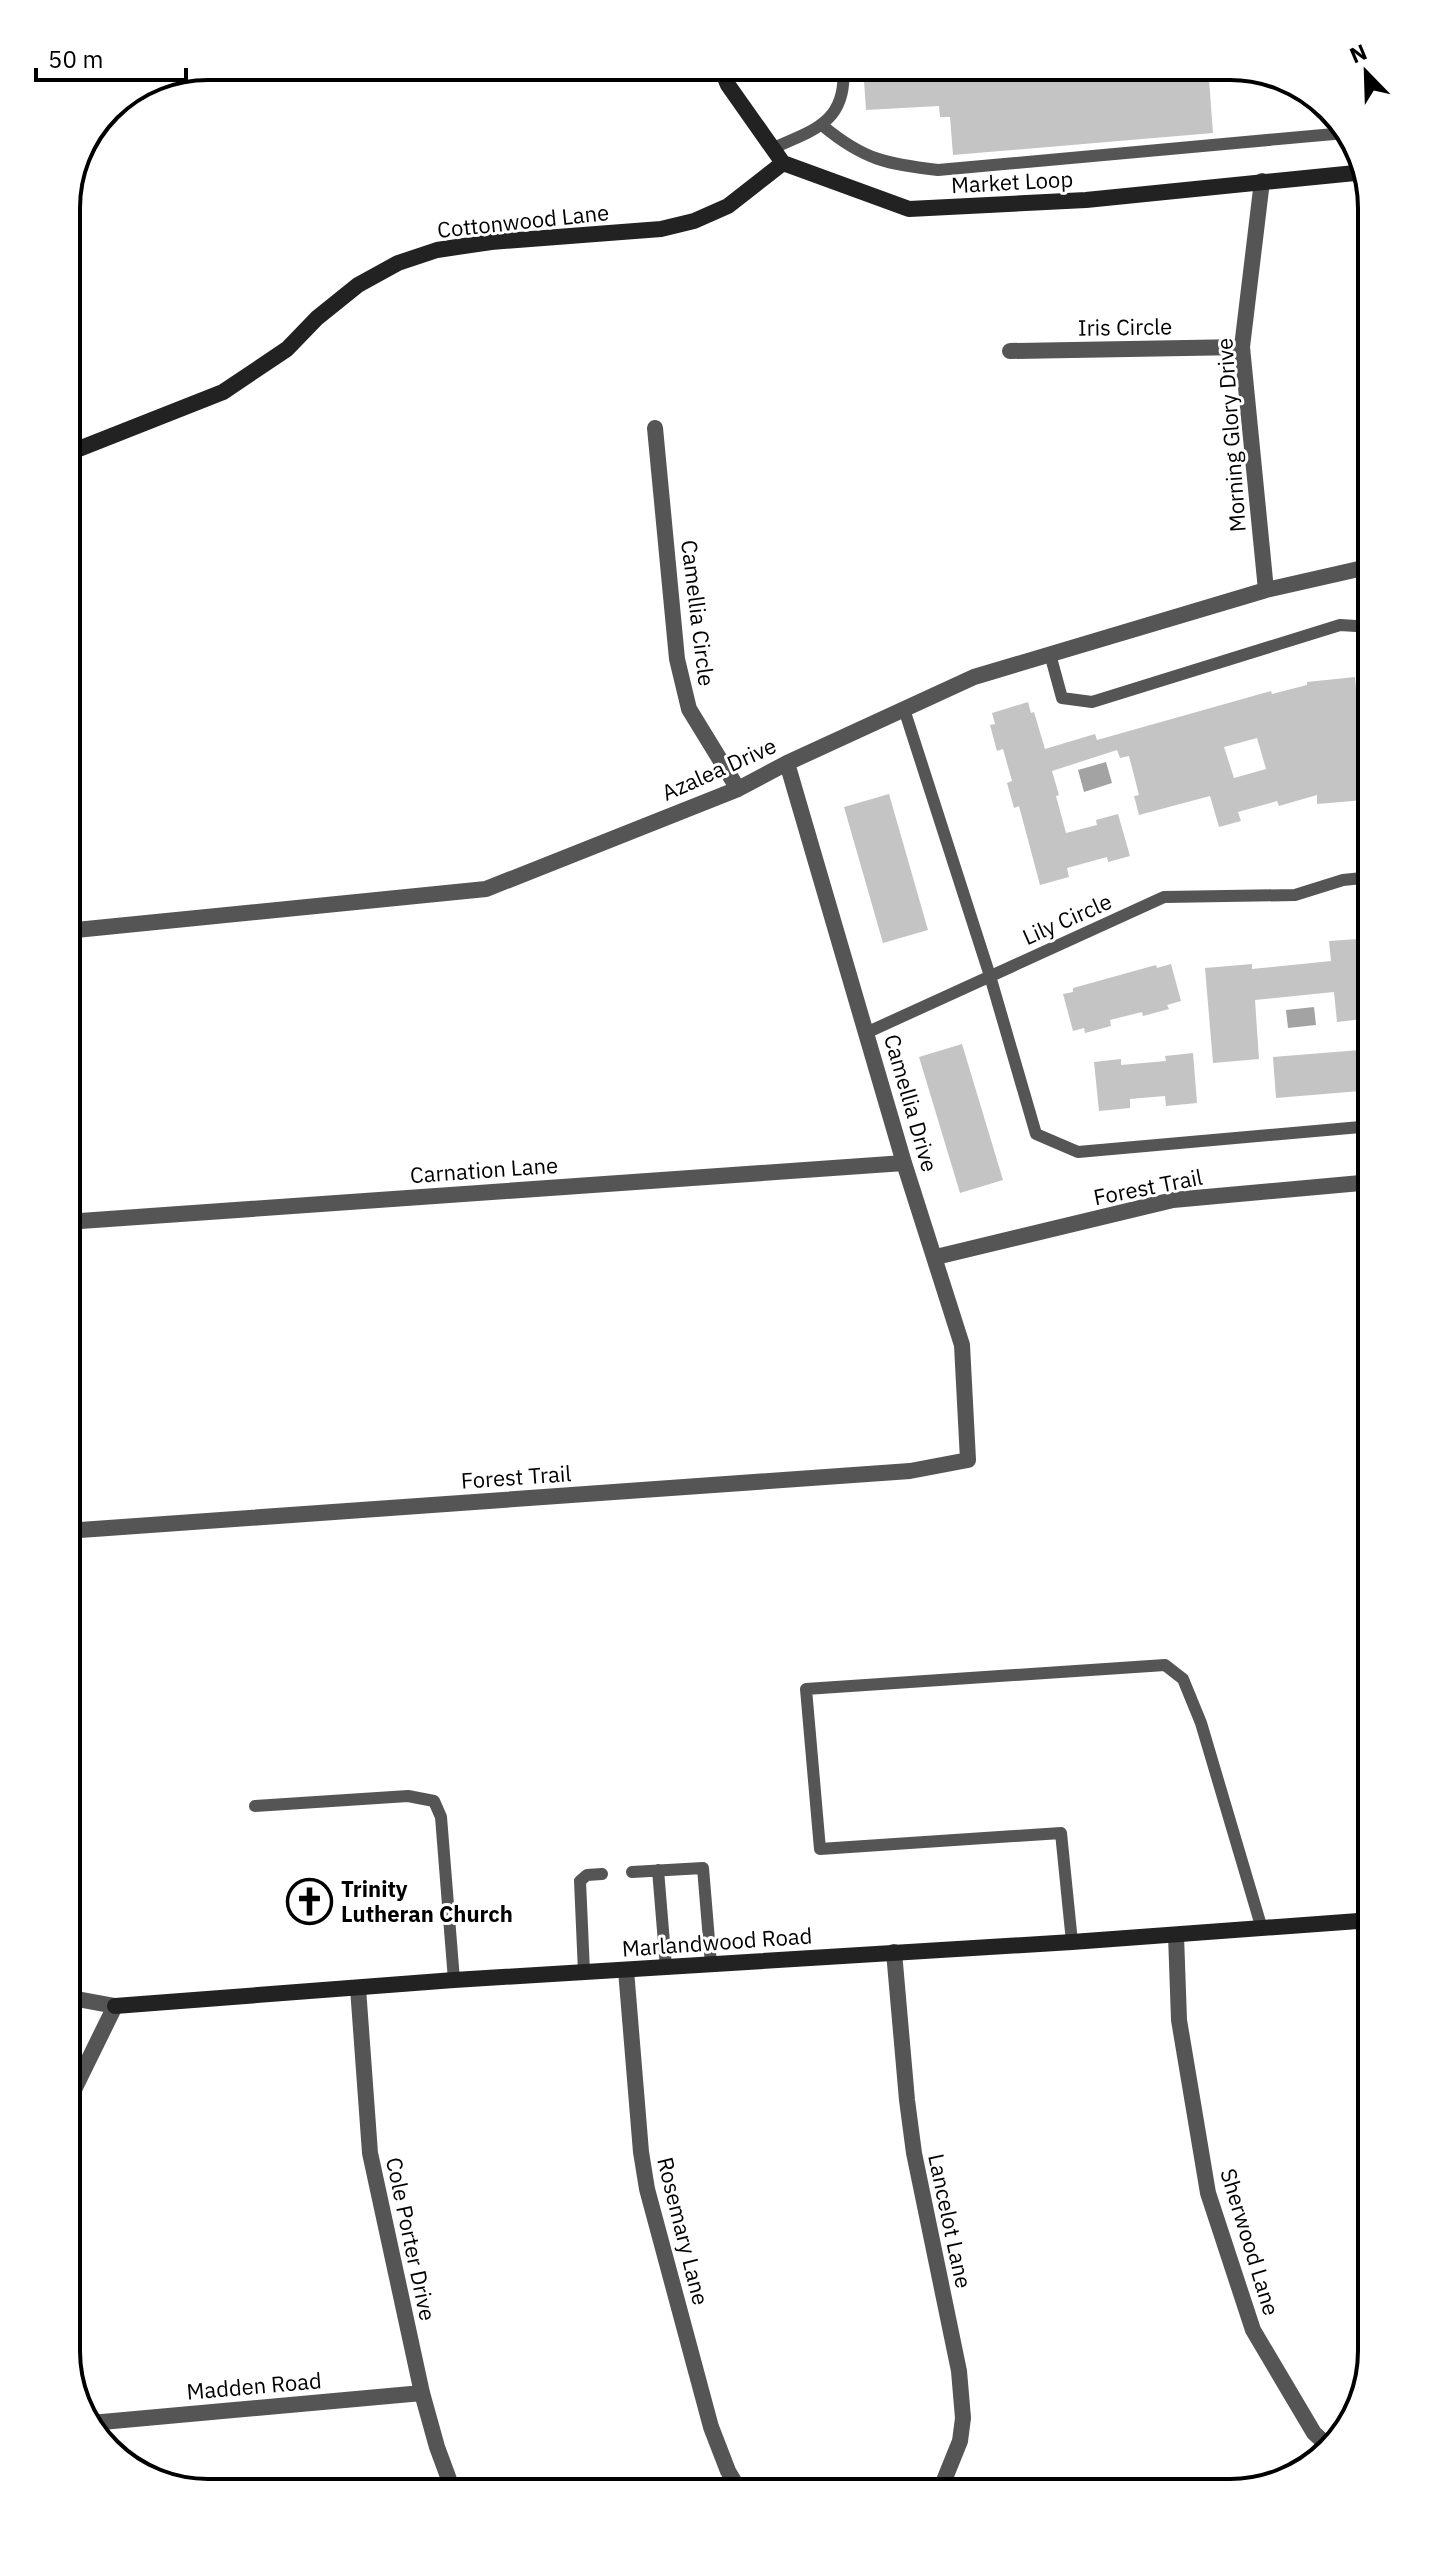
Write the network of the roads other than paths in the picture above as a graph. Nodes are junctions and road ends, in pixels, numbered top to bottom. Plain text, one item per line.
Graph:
1 (726, 80) edge
2 (843, 80) edge
3 (823, 126) junction
4 (1335, 134) edge
5 (773, 148) junction
6 (783, 163) junction
7 (1353, 173) edge
8 (1262, 181) junction
9 (1242, 347) junction
10 (1010, 351) dead end
11 (655, 428) dead end
12 (80, 448) edge
13 (1358, 569) edge
14 (1266, 590) junction
15 (1358, 626) edge
16 (1050, 654) junction
17 (904, 709) junction
18 (787, 763) junction
19 (738, 789) junction
20 (1358, 878) edge
21 (80, 930) edge
22 (990, 976) junction
23 (868, 1032) junction
24 (1358, 1127) edge
25 (904, 1163) junction
26 (1358, 1183) edge
27 (80, 1221) edge
28 (936, 1257) junction
29 (968, 1460) joint
30 (80, 1530) edge
31 (255, 1806) dead end
32 (658, 1870) junction
33 (632, 1872) dead end
34 (602, 1874) dead end
35 (1358, 1921) edge
36 (1262, 1929) junction
37 (1176, 1935) junction
38 (1072, 1942) junction
39 (894, 1952) junction
40 (711, 1964) junction
41 (666, 1967) junction
42 (626, 1970) junction
43 (584, 1972) junction
44 (454, 1980) junction
45 (358, 1988) junction
46 (80, 2000) edge
47 (115, 2006) junction
48 (80, 2077) edge
49 (422, 2393) junction
50 (102, 2422) edge
51 (1322, 2441) edge
52 (449, 2479) edge
53 (733, 2479) edge
54 (945, 2479) edge

1 - 5 street
2 - 3 lane
3 - 4 lane
3 - 5 lane
5 - 6 street
6 - 8 street, Market Loop
6 - 12 street, Cottonwood Lane
7 - 8 street, Market Loop
8 - 9 street, Morning Glory Drive
9 - 10 street, Iris Circle
9 - 14 street, Morning Glory Drive
11 - 19 street, Camellia Circle
13 - 14 street, Azalea Drive
14 - 16 street, Azalea Drive
15 - 16 lane
16 - 17 street, Azalea Drive
17 - 18 street, Azalea Drive
17 - 22 lane
18 - 19 street, Azalea Drive
18 - 23 street, Camellia Drive
19 - 21 street, Azalea Drive
20 - 22 lane, Lily Circle
22 - 23 lane, Lily Circle
22 - 24 lane
23 - 25 street, Camellia Drive
25 - 27 street, Carnation Lane
25 - 28 street, Camellia Drive
26 - 28 street, Forest Trail
28 - 29 street, Camellia Drive
29 - 30 street, Forest Trail
31 - 44 lane
32 - 33 lane
32 - 40 lane
32 - 41 lane
34 - 43 lane
35 - 36 street, Marlandwood Road
36 - 37 street, Marlandwood Road
36 - 38 lane
37 - 38 street, Marlandwood Road
37 - 51 street, Sherwood Lane
38 - 39 street, Marlandwood Road
39 - 40 street, Marlandwood Road
39 - 54 street, Lancelot Lane
40 - 41 street, Marlandwood Road
41 - 42 street, Marlandwood Road
42 - 43 street, Marlandwood Road
42 - 53 street, Rosemary Lane
43 - 44 street, Marlandwood Road
44 - 45 street, Marlandwood Road
45 - 47 street, Marlandwood Road
45 - 49 street, Cole Porter Drive
46 - 47 street, Marlandwood Road
47 - 48 street
49 - 50 street, Madden Road
49 - 52 street, Cole Porter Drive

